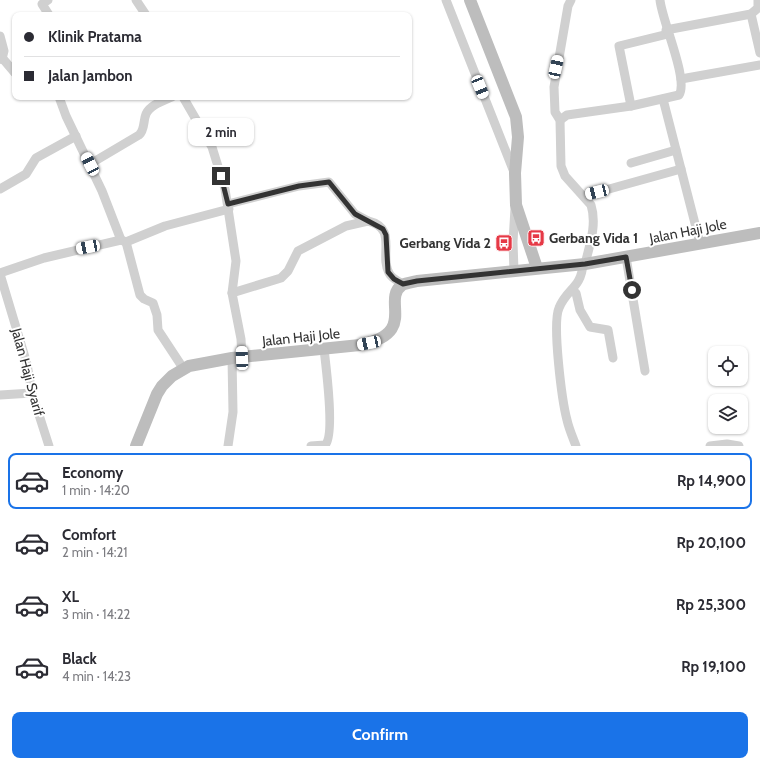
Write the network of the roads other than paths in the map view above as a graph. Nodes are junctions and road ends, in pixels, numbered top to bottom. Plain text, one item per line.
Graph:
1 (48, 0) edge
2 (136, 0) edge
3 (446, 0) edge
4 (470, 0) edge
5 (571, 0) edge
6 (660, 0) edge
7 (758, 0) edge
8 (47, 12) edge
9 (143, 12) edge
10 (751, 14) junction
11 (667, 32) junction
12 (0, 36) edge
13 (760, 53) edge
14 (1, 59) edge
15 (760, 65) edge
16 (12, 70) edge
17 (681, 79) junction
18 (60, 100) edge
19 (166, 100) edge
20 (185, 100) edge
21 (663, 100) junction
22 (631, 106) junction
23 (560, 120) junction
24 (76, 136) junction
25 (676, 150) junction
26 (631, 163) dead end
27 (90, 164) junction
28 (681, 169) junction
29 (515, 173) junction
30 (0, 189) edge
31 (584, 196) junction
32 (516, 205) junction
33 (228, 207) junction
34 (368, 221) junction
35 (760, 233) edge
36 (123, 241) junction
37 (700, 244) junction
38 (626, 257) junction
39 (584, 264) junction
40 (537, 268) junction
41 (514, 271) junction
42 (0, 276) edge
43 (403, 284) junction
44 (572, 290) junction
45 (232, 293) junction
46 (324, 349) junction
47 (237, 358) junction
48 (613, 358) dead end
49 (183, 368) junction
50 (645, 371) dead end
51 (32, 393) junction
52 (0, 395) edge
53 (49, 446) edge
54 (136, 446) edge
55 (228, 446) edge
56 (311, 446) edge
57 (576, 446) edge
58 (710, 446) edge
59 (739, 446) edge

1 - 8 street
2 - 9 street
3 - 29 street
4 - 29 main road
5 - 23 street
6 - 11 street
7 - 10 street
10 - 11 street
10 - 13 street
11 - 17 street
11 - 22 street
12 - 14 street
14 - 16 street
15 - 17 street
17 - 21 street
18 - 24 street
19 - 27 street
20 - 33 street
21 - 22 street
21 - 25 street
22 - 23 street
23 - 31 street
24 - 27 street
24 - 30 street
25 - 26 street
25 - 28 street
27 - 36 street
28 - 31 street
28 - 37 street
29 - 32 main road
31 - 39 street
32 - 40 main road
32 - 41 street
33 - 34 street
33 - 36 street
33 - 45 street
34 - 43 street
34 - 45 street
35 - 37 main road, Jalan Haji Jole
36 - 42 street
36 - 49 street
37 - 38 main road, Jalan Haji Jole
38 - 39 main road, Jalan Haji Jole
38 - 50 street
39 - 40 main road, Jalan Haji Jole
39 - 44 street
40 - 41 main road, Jalan Haji Jole
41 - 43 main road, Jalan Haji Jole
42 - 51 street, Jalan Haji Syarif
43 - 46 main road, Jalan Haji Jole
44 - 48 street
44 - 57 street
45 - 47 street
46 - 47 main road, Jalan Haji Jole
46 - 56 street
47 - 49 main road, Jalan Haji Jole
47 - 55 street
49 - 54 main road, Jalan Haji Jole
51 - 52 street
51 - 53 street, Jalan Haji Syarif
58 - 59 street

